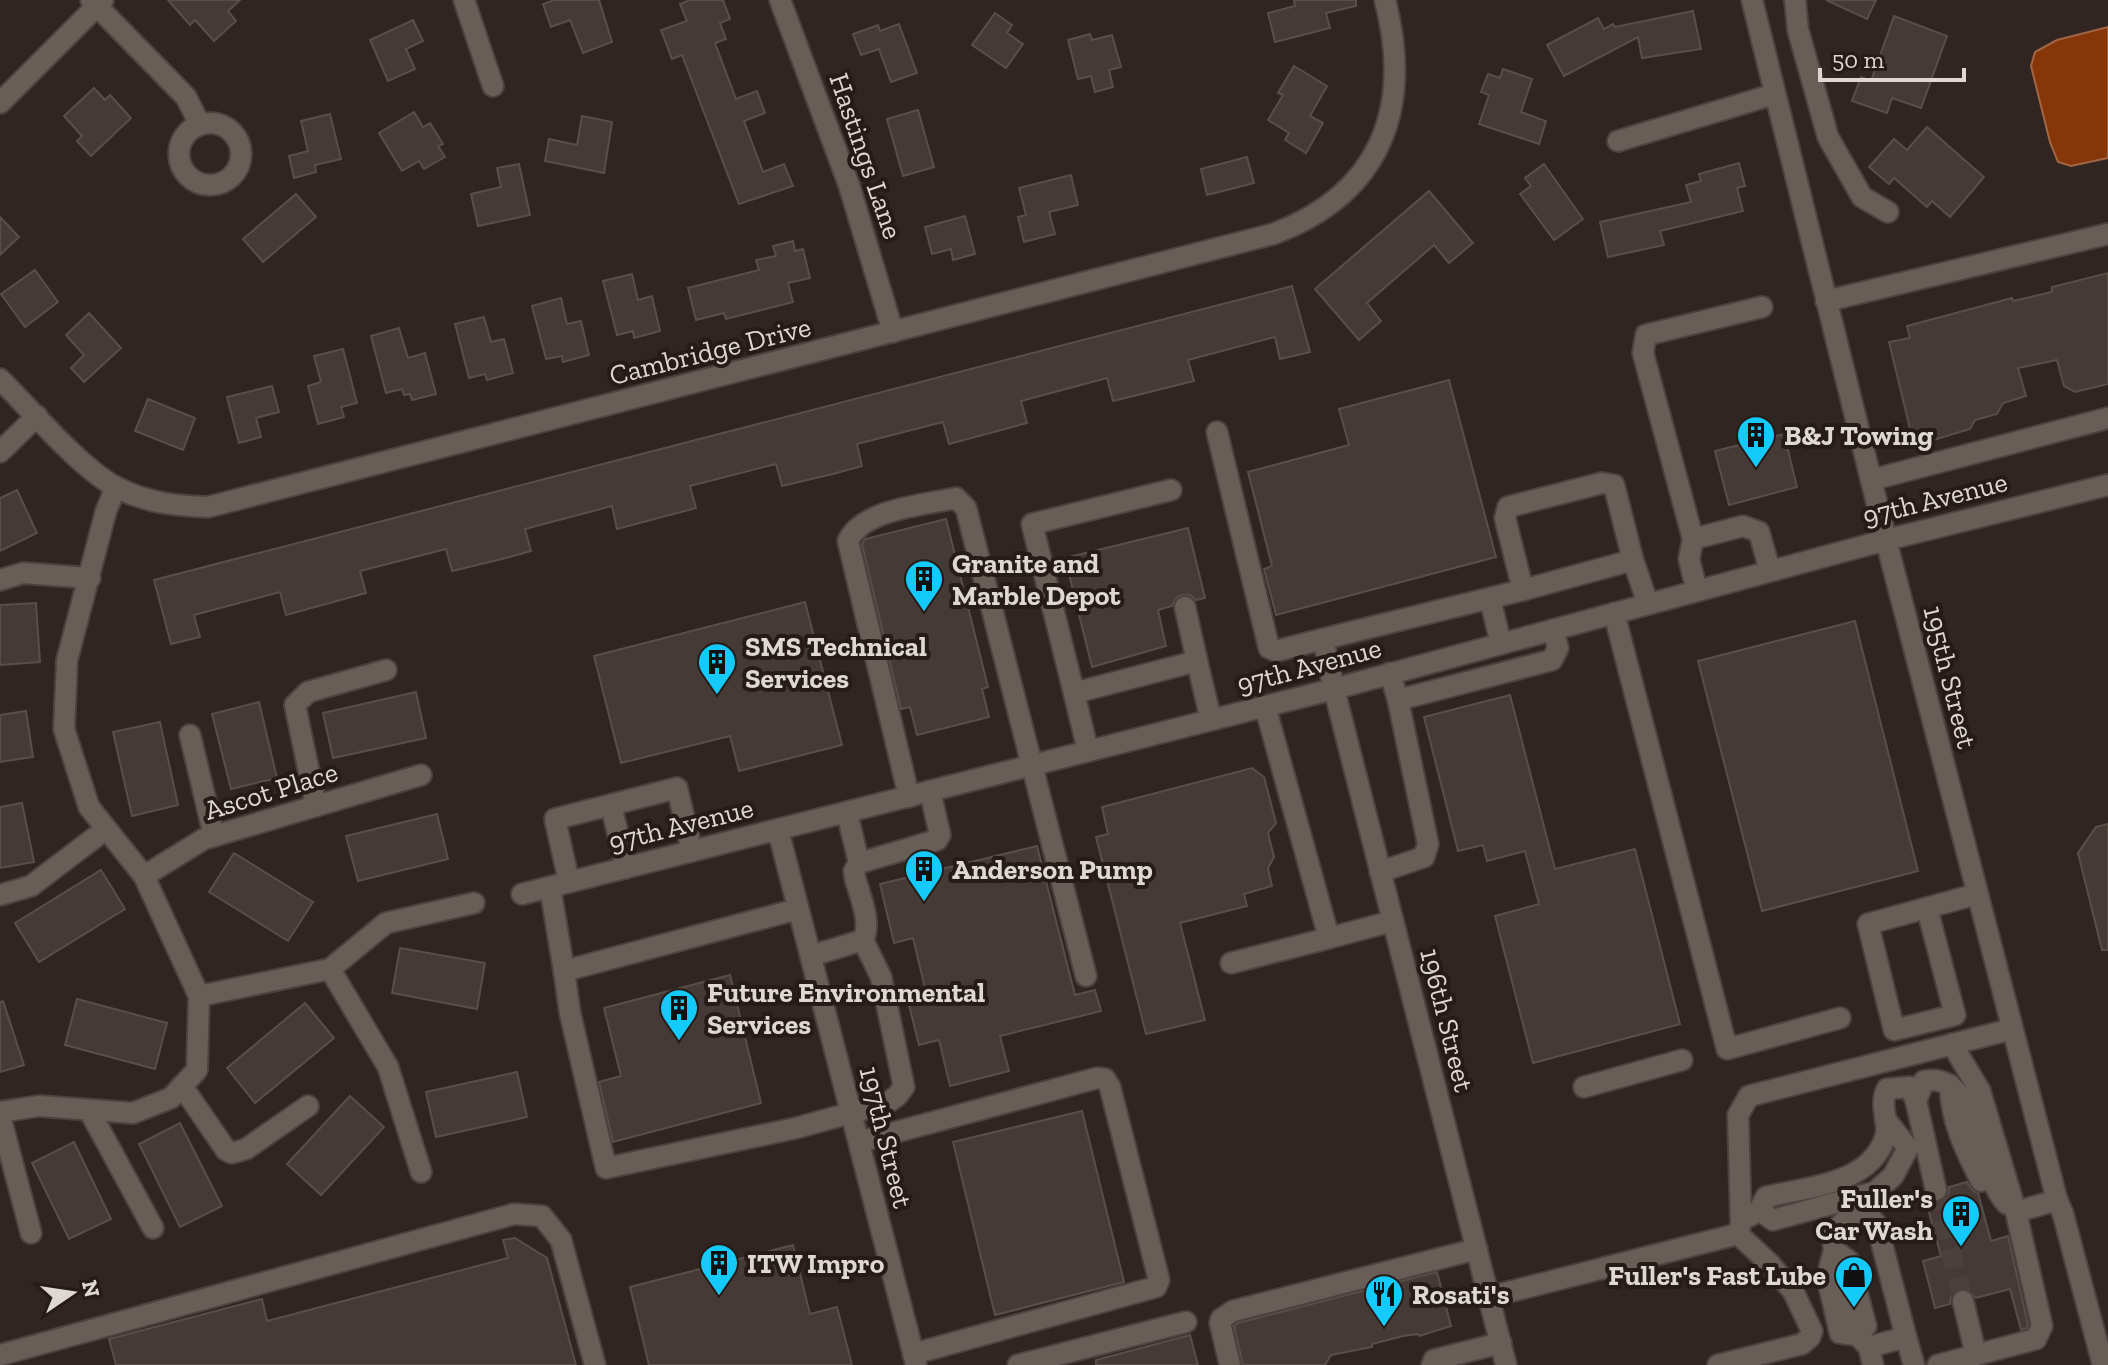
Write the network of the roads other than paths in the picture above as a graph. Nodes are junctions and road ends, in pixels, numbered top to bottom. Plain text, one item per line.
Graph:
1 (464, 0) edge
2 (780, 0) edge
3 (1385, 0) edge
4 (1752, 0) edge
5 (1795, 0) edge
6 (97, 2) edge
7 (493, 86) dead end
8 (1775, 94) junction
9 (0, 103) edge
10 (200, 125) dead end
11 (1618, 141) dead end
12 (1888, 212) dead end
13 (2108, 234) edge
14 (1826, 301) junction
15 (1762, 307) dead end
16 (893, 332) junction
17 (0, 379) edge
18 (37, 416) junction
19 (2108, 418) edge
20 (1217, 432) dead end
21 (0, 452) edge
22 (1871, 480) junction
23 (2108, 485) edge
24 (116, 487) junction
25 (1171, 490) dead end
26 (1693, 539) junction
27 (1886, 540) junction
28 (1633, 560) junction
29 (1770, 571) junction
30 (90, 578) junction
31 (0, 580) edge
32 (1523, 590) junction
33 (1697, 591) junction
34 (1490, 599) junction
35 (1648, 604) junction
36 (1185, 607) dead end
37 (1614, 613) junction
38 (1553, 630) junction
39 (1323, 639) junction
40 (1501, 644) junction
41 (1197, 661) junction
42 (386, 670) dead end
43 (1390, 673) junction
44 (1334, 689) junction
45 (1074, 693) junction
46 (1398, 700) junction
47 (1265, 706) junction
48 (1211, 720) junction
49 (190, 735) dead end
50 (1088, 751) junction
51 (1032, 766) junction
52 (421, 775) dead end
53 (930, 791) junction
54 (909, 797) junction
55 (611, 805) junction
56 (316, 806) junction
57 (847, 813) junction
58 (106, 829) junction
59 (778, 830) junction
60 (214, 836) junction
61 (692, 851) junction
62 (859, 863) junction
63 (626, 868) junction
64 (1380, 872) junction
65 (144, 876) junction
66 (560, 884) junction
67 (522, 894) dead end
68 (1977, 894) junction
69 (0, 895) edge
70 (474, 903) dead end
71 (1927, 908) junction
72 (798, 909) junction
73 (1393, 921) junction
74 (1329, 938) junction
75 (863, 940) junction
76 (811, 956) junction
77 (1231, 963) dead end
78 (330, 969) junction
79 (564, 971) junction
80 (1086, 976) dead end
81 (199, 996) junction
82 (1840, 1018) dead end
83 (2012, 1029) junction
84 (1952, 1044) junction
85 (1682, 1060) dead end
86 (182, 1086) junction
87 (1584, 1087) dead end
88 (1916, 1101) junction
89 (308, 1106) dead end
90 (89, 1110) junction
91 (851, 1111) junction
92 (0, 1114) edge
93 (859, 1142) junction
94 (421, 1172) dead end
95 (1936, 1190) tunnel mouth
96 (2057, 1200) junction
97 (2010, 1206) junction
98 (153, 1228) dead end
99 (1739, 1228) junction
100 (31, 1233) dead end
101 (1477, 1249) junction
102 (1489, 1297) junction
103 (1963, 1301) tunnel mouth
104 (1186, 1322) dead end
105 (1906, 1337) junction
106 (1501, 1343) junction
107 (1866, 1349) edge
108 (0, 1355) edge
109 (1976, 1355) junction
110 (915, 1360) edge
111 (595, 1365) edge
112 (1018, 1365) edge
113 (1230, 1365) edge
114 (1432, 1365) edge
115 (1506, 1365) edge
116 (1718, 1365) edge
117 (1914, 1365) edge
118 (1938, 1365) edge
119 (2103, 1365) edge

1 - 7 street
2 - 16 street, Hastings Lane
3 - 16 street, Cambridge Drive
4 - 8 street, 195th Street
5 - 12 street
6 - 9 street
6 - 10 street
8 - 11 street
8 - 14 street, 195th Street
13 - 14 street
14 - 22 street, 195th Street
15 - 26 street
16 - 24 street, Cambridge Drive
17 - 18 street, Cambridge Drive
18 - 21 street
18 - 24 street, Cambridge Drive
19 - 22 street
20 - 39 street
22 - 27 street, 195th Street
23 - 27 street, 97th Avenue
24 - 30 street
25 - 45 street
26 - 29 street
26 - 33 street
27 - 29 street, 97th Avenue
27 - 68 street, 195th Street
28 - 32 street
28 - 32 street
28 - 35 street
29 - 33 street, 97th Avenue
30 - 31 street
30 - 58 street
32 - 34 street
33 - 35 street, 97th Avenue
34 - 39 street
34 - 40 street
35 - 37 street, 97th Avenue
36 - 41 street
37 - 38 street, 97th Avenue
37 - 82 street
38 - 40 street, 97th Avenue
38 - 46 street
39 - 44 street, 196th Street
40 - 43 street, 97th Avenue
41 - 45 street
41 - 48 street
42 - 56 street
43 - 44 street, 97th Avenue
43 - 46 street
44 - 47 street, 97th Avenue
44 - 64 street, 196th Street
45 - 50 street
46 - 64 street
47 - 48 street, 97th Avenue
47 - 74 street
48 - 50 street, 97th Avenue
49 - 60 street
50 - 51 street, 97th Avenue
51 - 53 street, 97th Avenue
51 - 54 street
51 - 80 street
52 - 56 street, Ascot Place
53 - 54 street, 97th Avenue
53 - 62 street
54 - 57 street, 97th Avenue
55 - 61 street
55 - 63 street
55 - 66 street
56 - 60 street, Ascot Place
57 - 59 street, 97th Avenue
57 - 62 street
58 - 65 street
58 - 69 street
59 - 61 street, 97th Avenue
59 - 72 street, 197th Street
60 - 65 street, Ascot Place
61 - 63 street, 97th Avenue
62 - 75 street
63 - 66 street, 97th Avenue
64 - 73 street, 196th Street
65 - 81 street
66 - 67 street, 97th Avenue
66 - 79 street
68 - 71 street
68 - 83 street, 195th Street
70 - 78 street
71 - 71 street
72 - 76 street, 197th Street
72 - 79 street
73 - 74 street
73 - 101 street, 196th Street
74 - 77 street
75 - 76 street
75 - 91 street
76 - 91 street, 197th Street
78 - 81 street
78 - 94 street
79 - 91 street
81 - 86 street
83 - 84 street
83 - 96 street, 195th Street
84 - 97 street
84 - 99 street
85 - 87 street
86 - 89 street
86 - 90 street
88 - 95 street
88 - 97 street
88 - 99 street
90 - 92 street
90 - 98 street
91 - 93 street, 197th Street
92 - 100 street
93 - 110 street, 197th Street
93 - 110 street
96 - 97 street
96 - 119 street, 195th Street
97 - 109 street
99 - 102 street
99 - 116 street
101 - 102 street, 196th Street
101 - 113 street
102 - 106 street, 196th Street
103 - 109 street
104 - 112 street
105 - 107 street
105 - 107 street
105 - 117 street
106 - 114 street
106 - 115 street, 196th Street
108 - 111 street
109 - 118 street

